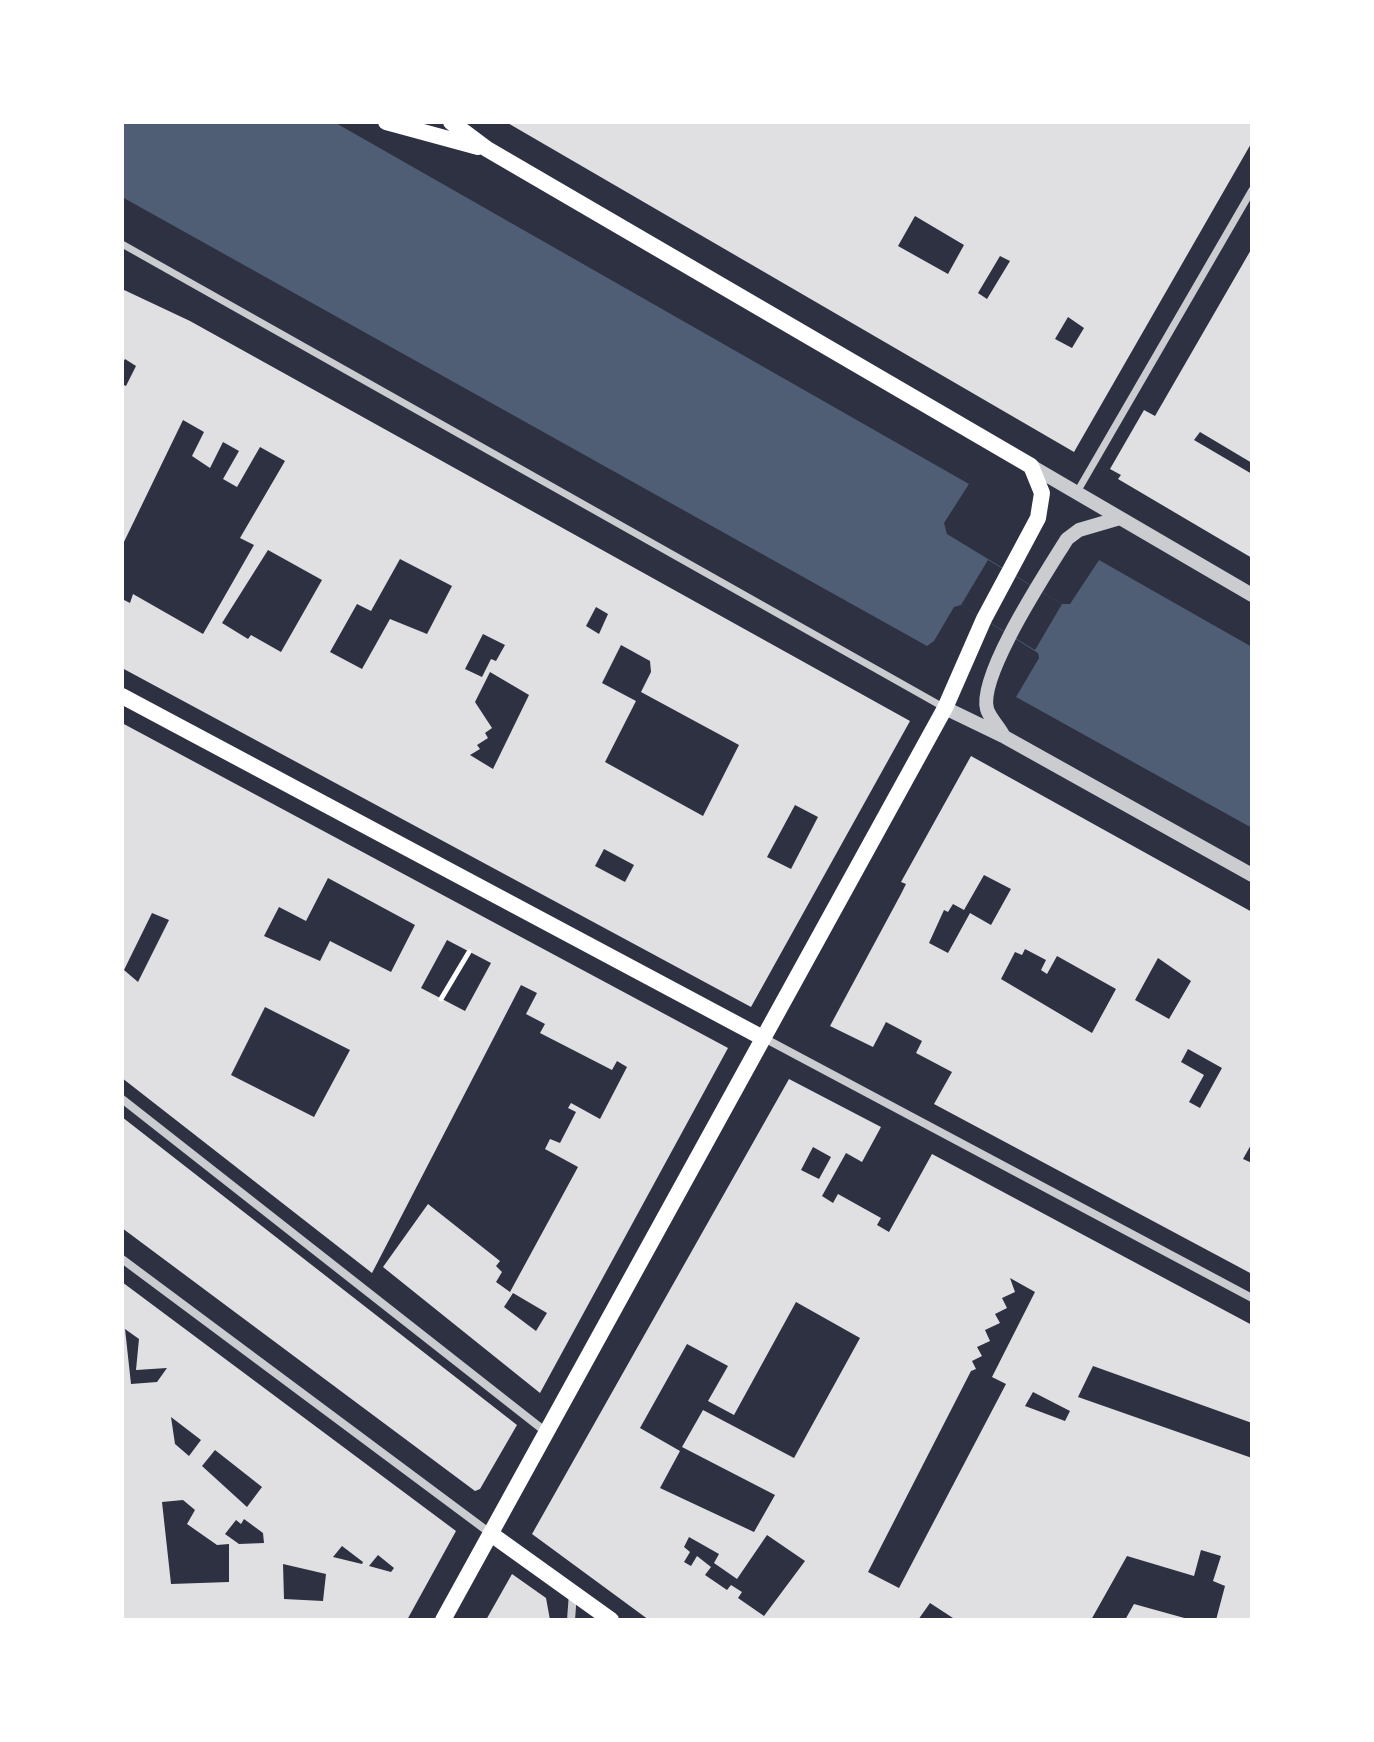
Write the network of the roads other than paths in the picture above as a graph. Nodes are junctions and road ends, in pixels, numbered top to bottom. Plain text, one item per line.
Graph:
1 (386, 122) edge
2 (451, 122) edge
3 (487, 149) junction
4 (1252, 190) edge
5 (122, 244) edge
6 (1031, 466) junction
7 (1077, 492) junction
8 (1120, 518) junction
9 (1252, 595) edge
10 (122, 696) edge
11 (945, 708) junction
12 (1003, 736) junction
13 (1252, 875) edge
14 (763, 1038) junction
15 (122, 1099) edge
16 (122, 1259) edge
17 (1252, 1298) edge
18 (547, 1432) junction
19 (491, 1534) junction
20 (573, 1592) junction
21 (443, 1620) edge
22 (571, 1620) edge
23 (611, 1620) edge

1 - 3 main road
2 - 3 main road
3 - 6 main road
4 - 7 street
5 - 11 street
6 - 7 street
6 - 11 main road
7 - 8 street
8 - 9 street
8 - 12 street
10 - 14 main road
11 - 12 street
11 - 14 main road
12 - 13 street
14 - 17 street
14 - 18 main road
15 - 18 street
16 - 19 street
18 - 19 main road
19 - 20 main road
19 - 21 main road
20 - 22 street
20 - 23 main road

